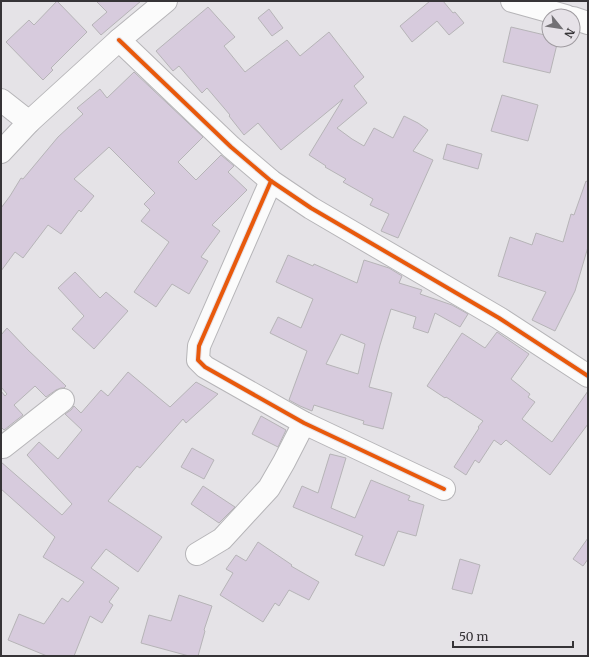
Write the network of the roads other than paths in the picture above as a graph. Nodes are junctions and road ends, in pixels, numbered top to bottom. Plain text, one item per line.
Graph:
1 (166, 1) edge
2 (512, 1) edge
3 (541, 9) edge
4 (119, 40) junction
5 (1, 100) edge
6 (28, 122) junction
7 (1, 152) edge
8 (271, 181) junction
9 (588, 376) edge
10 (63, 400) dead end
11 (304, 423) junction
12 (1, 447) edge
13 (444, 489) dead end
14 (197, 554) dead end

1 - 4 street
2 - 3 street
4 - 6 street
4 - 8 street
5 - 6 street
6 - 7 street
8 - 9 street
8 - 11 street
10 - 12 street
11 - 13 street
11 - 14 street

